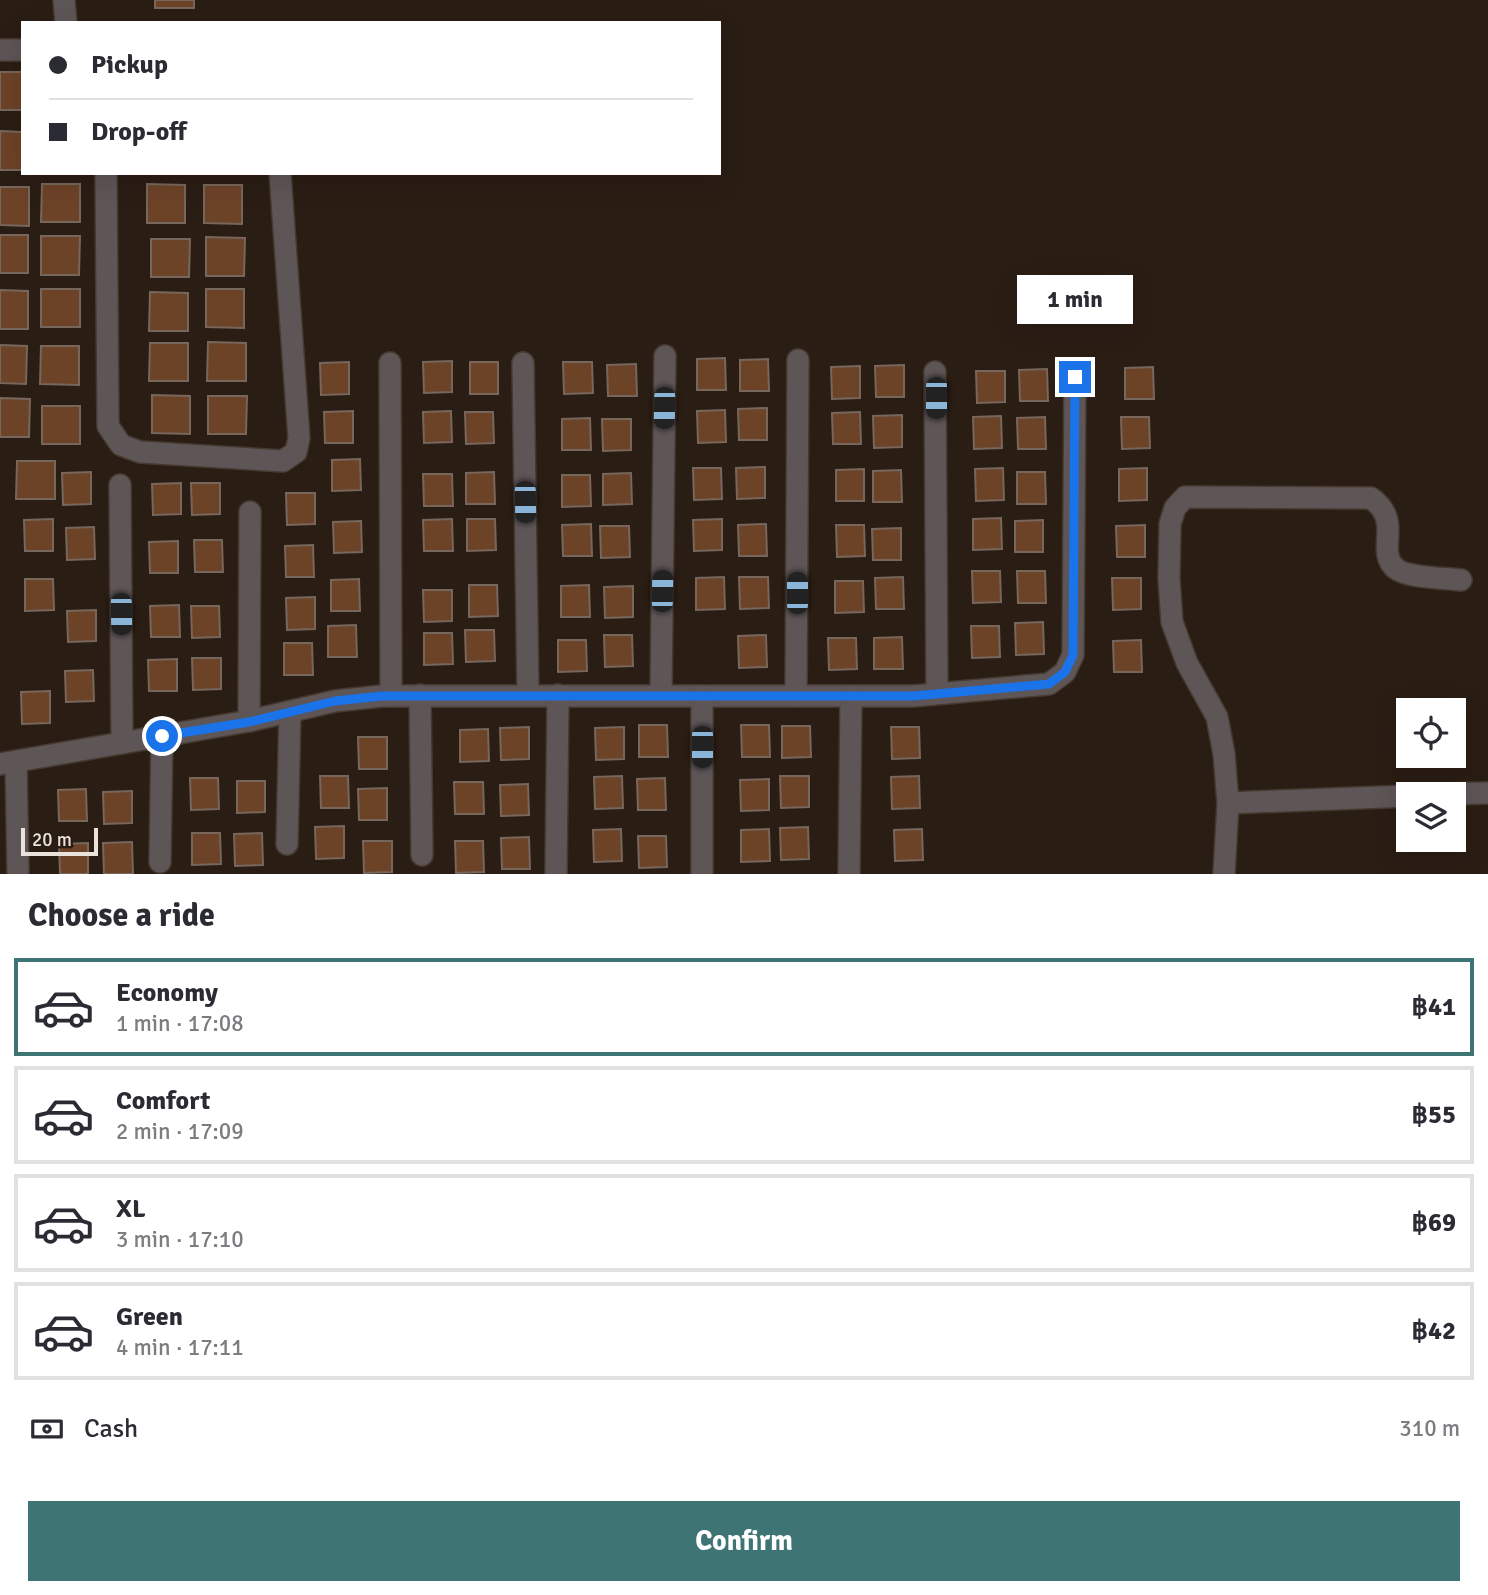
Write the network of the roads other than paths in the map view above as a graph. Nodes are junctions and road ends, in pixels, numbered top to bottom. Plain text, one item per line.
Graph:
1 (64, 0) edge
2 (66, 21) edge
3 (0, 50) edge
4 (21, 50) edge
5 (106, 175) edge
6 (280, 175) edge
7 (665, 356) dead end
8 (798, 360) dead end
9 (390, 363) dead end
10 (523, 363) dead end
11 (935, 372) dead end
12 (1075, 377) dead end
13 (120, 485) dead end
14 (250, 512) dead end
15 (1461, 580) dead end
16 (937, 693) junction
17 (420, 695) junction
18 (528, 695) junction
19 (558, 695) junction
20 (661, 695) junction
21 (391, 696) junction
22 (702, 696) junction
23 (796, 696) junction
24 (851, 696) junction
25 (290, 712) junction
26 (249, 722) junction
27 (162, 736) junction
28 (122, 743) junction
29 (8, 763) edge
30 (1466, 793) edge
31 (1488, 793) edge
32 (1396, 797) edge
33 (1228, 803) junction
34 (287, 844) dead end
35 (422, 855) dead end
36 (160, 862) dead end
37 (18, 871) dead end
38 (556, 874) edge
39 (702, 874) edge
40 (849, 874) edge
41 (1224, 874) edge

1 - 2 street
3 - 4 street
5 - 6 street
7 - 20 street
8 - 23 street
9 - 21 street
10 - 18 street
11 - 16 street
12 - 16 street
13 - 28 street
14 - 26 street
15 - 33 street
16 - 24 street
17 - 18 street
17 - 21 street
17 - 35 street
18 - 19 street
19 - 20 street
19 - 38 street
20 - 22 street
21 - 25 street
22 - 23 street
22 - 39 street
23 - 24 street
24 - 40 street
25 - 26 street
25 - 34 street
26 - 27 street
27 - 28 street
27 - 36 street
28 - 29 street
29 - 37 street
30 - 31 street
32 - 33 street
33 - 41 street

